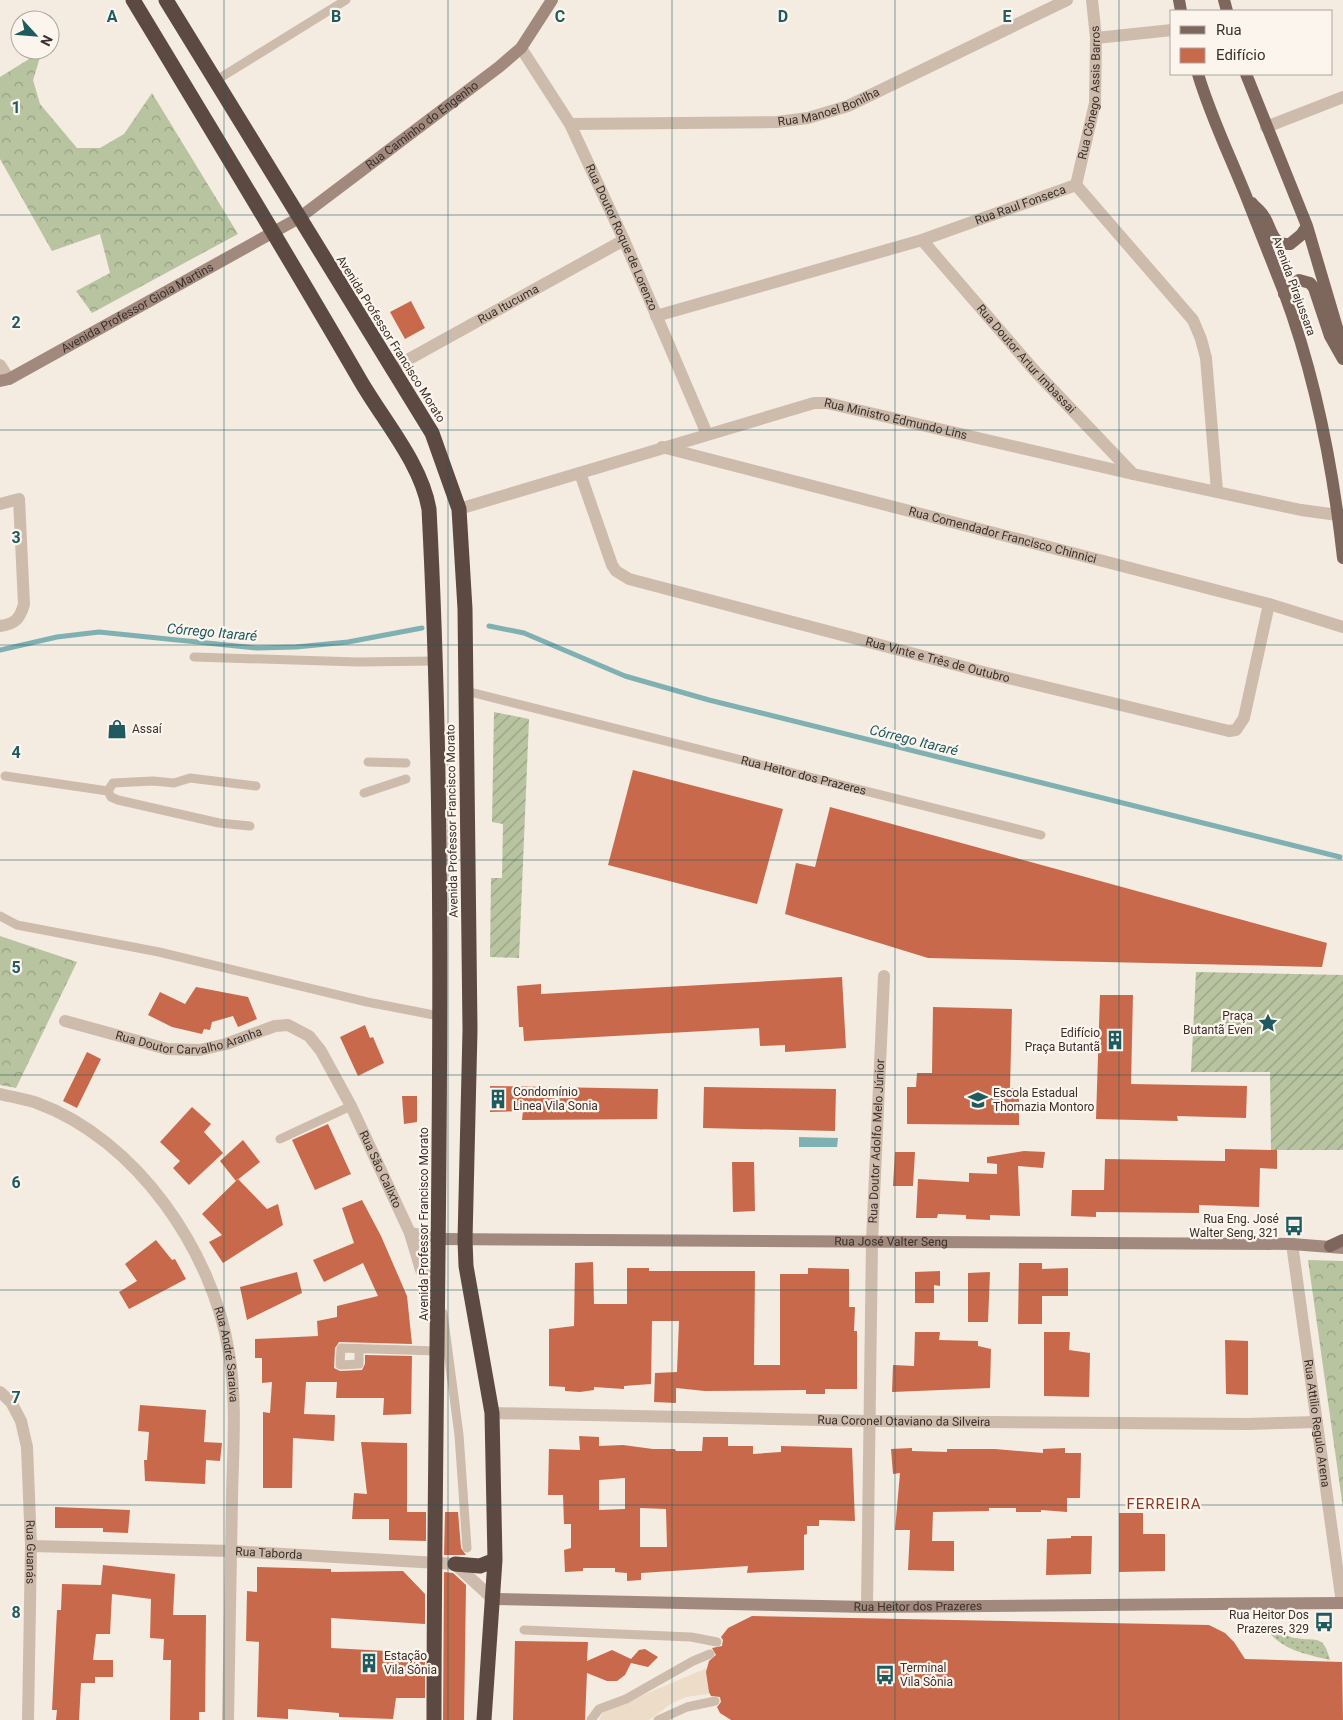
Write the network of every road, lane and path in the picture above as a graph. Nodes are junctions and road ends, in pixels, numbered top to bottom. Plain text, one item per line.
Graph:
1 (133, 0) edge
2 (166, 0) edge
3 (346, 0) edge
4 (552, 0) edge
5 (1067, 0) edge
6 (1092, 0) edge
7 (1170, 30) edge
8 (1096, 38) junction
9 (521, 48) junction
10 (1198, 75) edge
11 (1246, 75) edge
12 (215, 81) junction
13 (1343, 97) edge
14 (570, 124) junction
15 (1266, 127) junction
16 (1076, 185) junction
17 (1248, 200) junction
18 (298, 218) junction
19 (1307, 226) junction
20 (275, 233) junction
21 (624, 240) junction
22 (922, 240) junction
23 (1284, 294) junction
24 (656, 316) junction
25 (1343, 348) edge
26 (1343, 360) edge
27 (0, 365) edge
28 (391, 369) junction
29 (4, 380) edge
30 (707, 434) junction
31 (662, 447) junction
32 (580, 473) junction
33 (1133, 474) junction
34 (1218, 491) junction
35 (0, 504) edge
36 (459, 509) junction
37 (1338, 515) junction
38 (1343, 558) edge
39 (1269, 604) junction
40 (0, 626) edge
41 (1343, 627) edge
42 (194, 657) dead end
43 (434, 661) junction
44 (466, 692) junction
45 (368, 762) dead end
46 (406, 763) dead end
47 (5, 776) dead end
48 (406, 779) dead end
49 (256, 786) dead end
50 (108, 791) junction
51 (364, 793) dead end
52 (250, 826) dead end
53 (1041, 835) dead end
54 (0, 916) edge
55 (884, 976) dead end
56 (439, 1016) junction
57 (65, 1021) dead end
58 (309, 1036) joint
59 (0, 1094) edge
60 (350, 1106) junction
61 (280, 1139) dead end
62 (410, 1233) junction
63 (440, 1240) junction
64 (465, 1240) junction
65 (1343, 1240) edge
66 (872, 1241) junction
67 (1292, 1244) junction
68 (1337, 1247) edge
69 (439, 1280) junction
70 (359, 1349) dead end
71 (437, 1351) junction
72 (0, 1392) edge
73 (492, 1413) junction
74 (870, 1421) junction
75 (1317, 1422) junction
76 (31, 1546) junction
77 (467, 1548) dead end
78 (231, 1551) junction
79 (495, 1560) junction
80 (434, 1562) junction
81 (455, 1564) junction
82 (493, 1599) junction
83 (1342, 1603) edge
84 (867, 1607) junction
85 (524, 1630) dead end
86 (717, 1642) dead end
87 (710, 1654) dead end
88 (715, 1702) dead end
89 (598, 1710) junction
90 (28, 1720) edge
91 (228, 1720) edge
92 (434, 1720) edge
93 (484, 1720) edge
94 (582, 1720) edge
95 (592, 1720) edge
96 (658, 1720) edge

1 - 20 highway, Avenida Professor Francisco Morato
2 - 12 highway, Avenida Professor Francisco Morato
3 - 12 lane
4 - 9 street, Rua Caminho do Engenho
5 - 14 street, Rua Manoel Bonilha
6 - 8 street, Rua Cônego Assis Barros
7 - 8 street
8 - 16 street, Rua Cônego Assis Barros
9 - 14 street, Rua Doutor Roque de Lorenzo
9 - 18 street, Rua Caminho do Engenho
10 - 17 main road, Avenida Pirajussara
11 - 15 main road
12 - 18 highway, Avenida Professor Francisco Morato
13 - 15 street
14 - 21 street, Rua Doutor Roque de Lorenzo
15 - 19 main road
16 - 22 street, Rua Raul Fonseca
16 - 34 street, Rua Raul Fonseca
17 - 19 main road
17 - 23 main road, Avenida Pirajussara
18 - 20 street, Rua Caminho do Engenho
18 - 28 highway, Avenida Professor Francisco Morato
19 - 25 main road
20 - 29 street, Avenida Professor Gioia Martins
20 - 43 highway, Avenida Professor Francisco Morato
21 - 24 street, Rua Doutor Roque de Lorenzo
21 - 28 street, Rua Itucuma
22 - 24 street, Rua Raul Fonseca
22 - 33 street, Rua Doutor Artur Imbassai
23 - 26 main road
23 - 37 main road, Avenida Pirajussara
24 - 30 street, Rua Doutor Roque de Lorenzo
27 - 29 street
28 - 36 highway, Avenida Professor Francisco Morato
30 - 31 street, Rua Ministro Edmundo Lins
30 - 33 street, Rua Ministro Edmundo Lins
31 - 32 street, Rua Ministro Edmundo Lins
31 - 39 street, Rua Comendador Francisco Chinnici
32 - 36 street, Rua Ministro Edmundo Lins
32 - 39 street, Rua Vinte e Três de Outubro
33 - 34 street, Rua Ministro Edmundo Lins
34 - 37 street, Rua Ministro Edmundo Lins
35 - 40 street
36 - 44 highway, Avenida Professor Francisco Morato
37 - 38 main road, Avenida Pirajussara
39 - 41 street, Rua Comendador Francisco Chinnici
42 - 43 lane
43 - 56 highway, Avenida Professor Francisco Morato
44 - 53 lane, Rua Heitor dos Prazeres
44 - 64 highway, Avenida Professor Francisco Morato
45 - 46 lane
47 - 50 lane
48 - 51 lane
49 - 50 lane
50 - 52 lane
54 - 56 lane
55 - 66 street, Rua Doutor Adolfo Melo Júnior
56 - 63 highway, Avenida Professor Francisco Morato
57 - 58 street, Rua Doutor Carvalho Aranha
58 - 60 street, Rua São Calixto
59 - 78 street, Rua André Saraiva
60 - 61 lane
60 - 62 street, Rua São Calixto
62 - 63 street
62 - 69 street, Rua São Calixto
63 - 64 street, Rua José Valter Seng
63 - 69 highway, Avenida Professor Francisco Morato
64 - 66 street, Rua José Valter Seng
64 - 73 highway, Avenida Professor Francisco Morato
65 - 68 main road
66 - 67 street, Rua José Valter Seng
66 - 74 street, Rua Doutor Adolfo Melo Júnior
67 - 68 street, Rua José Valter Seng
67 - 75 street, Rua Attilio Regulo Arena
69 - 71 highway, Avenida Professor Francisco Morato
69 - 77 lane
70 - 71 lane
71 - 80 highway, Avenida Professor Francisco Morato
72 - 76 street, Rua Guanás
73 - 74 street, Rua Coronel Otaviano da Silveira
73 - 79 highway, Avenida Professor Francisco Morato
74 - 75 street, Rua Coronel Otaviano da Silveira
74 - 84 street, Rua Doutor Adolfo Melo Júnior
75 - 83 street, Rua Attilio Regulo Arena
76 - 78 street, Rua Taborda
76 - 90 street, Rua Guanás
78 - 80 street, Rua Taborda
78 - 91 street, Rua André Saraiva
79 - 81 highway
79 - 82 highway, Avenida Professor Francisco Morato
80 - 81 street, Rua Taborda
80 - 92 highway, Avenida Professor Francisco Morato
81 - 82 street
82 - 84 street, Rua Heitor dos Prazeres
82 - 93 highway, Avenida Professor Francisco Morato
83 - 84 street, Rua Heitor dos Prazeres
85 - 86 lane
87 - 89 lane
88 - 96 lane
89 - 94 lane
89 - 95 lane

